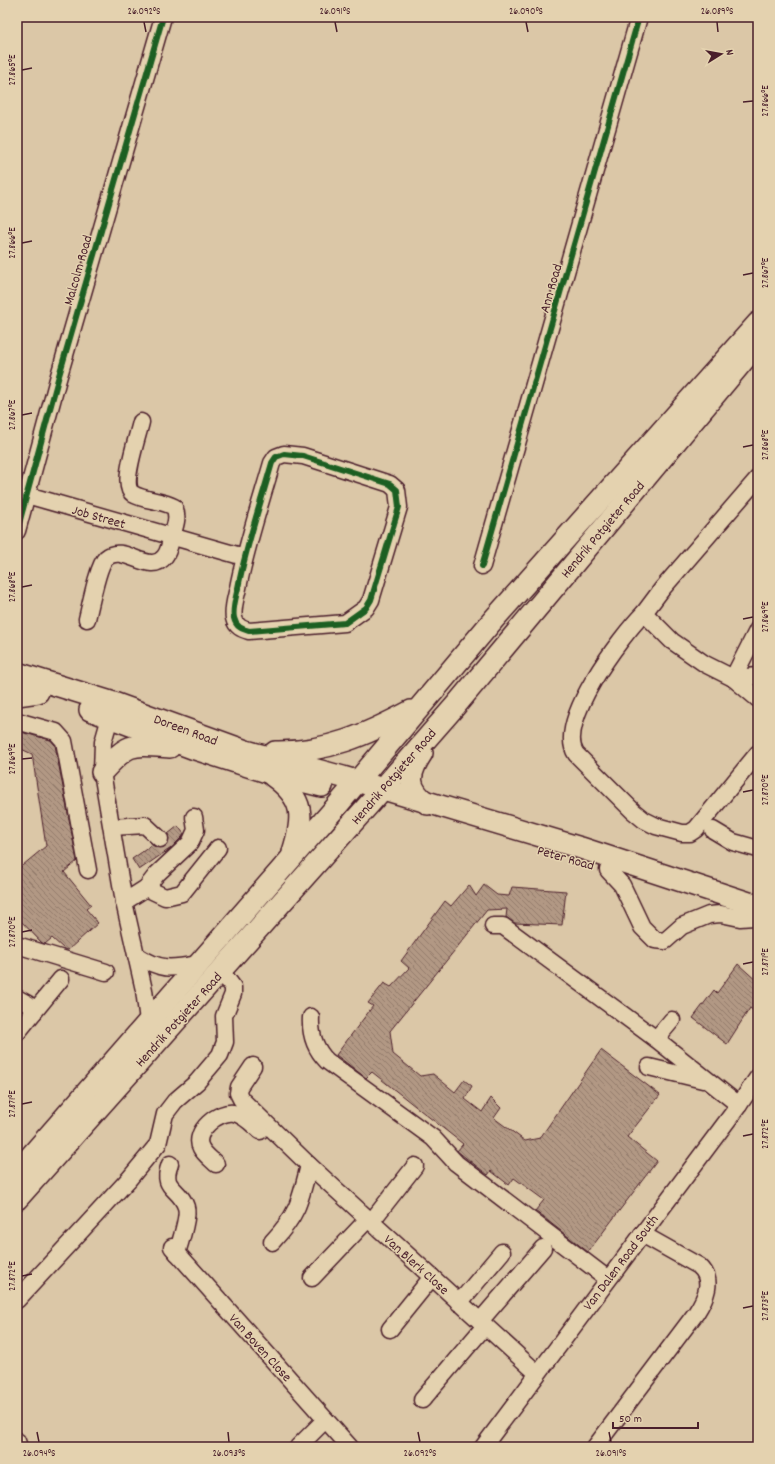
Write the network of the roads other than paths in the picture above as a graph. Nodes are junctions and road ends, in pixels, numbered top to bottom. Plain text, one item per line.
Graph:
1 (163, 17) edge
2 (639, 17) edge
3 (758, 323) edge
4 (758, 343) edge
5 (141, 422) dead end
6 (758, 478) edge
7 (27, 495) junction
8 (17, 531) edge
9 (172, 537) junction
10 (244, 557) junction
11 (482, 566) dead end
12 (644, 613) junction
13 (87, 619) dead end
14 (758, 629) edge
15 (17, 673) edge
16 (758, 676) edge
17 (733, 678) junction
18 (17, 688) edge
19 (38, 692) junction
20 (17, 695) edge
21 (758, 699) edge
22 (456, 705) junction
23 (420, 706) junction
24 (112, 710) junction
25 (17, 721) edge
26 (192, 748) junction
27 (246, 752) junction
28 (758, 753) edge
29 (102, 772) junction
30 (270, 773) junction
31 (352, 788) junction
32 (377, 795) junction
33 (428, 804) junction
34 (194, 817) dead end
35 (112, 827) junction
36 (713, 830) dead end
37 (218, 848) dead end
38 (758, 849) edge
39 (166, 850) junction
40 (292, 857) junction
41 (88, 870) dead end
42 (608, 870) junction
43 (146, 888) junction
44 (124, 902) junction
45 (757, 914) edge
46 (493, 926) dead end
47 (17, 945) edge
48 (136, 955) junction
49 (199, 964) junction
50 (221, 971) junction
51 (106, 972) dead end
52 (61, 979) dead end
53 (17, 998) edge
54 (34, 1012) junction
55 (311, 1017) dead end
56 (672, 1020) dead end
57 (148, 1021) junction
58 (17, 1033) edge
59 (656, 1039) junction
60 (253, 1066) dead end
61 (649, 1067) dead end
62 (758, 1078) edge
63 (709, 1081) junction
64 (739, 1105) junction
65 (303, 1160) junction
66 (170, 1164) dead end
67 (216, 1164) dead end
68 (415, 1166) dead end
69 (17, 1172) edge
70 (17, 1199) edge
71 (369, 1220) junction
72 (642, 1234) junction
73 (272, 1242) dead end
74 (543, 1248) dead end
75 (502, 1252) dead end
76 (432, 1277) junction
77 (312, 1278) dead end
78 (608, 1279) junction
79 (17, 1300) edge
80 (459, 1302) junction
81 (482, 1323) junction
82 (390, 1329) dead end
83 (537, 1373) junction
84 (422, 1400) dead end
85 (325, 1420) junction
86 (17, 1441) edge
87 (19, 1447) edge
88 (298, 1447) edge
89 (350, 1447) edge
90 (483, 1447) edge
91 (595, 1447) edge

1 - 7 street, Malcolm Road
2 - 11 street, Ann Road
3 - 23 main road, Hendrik Potgieter Road
4 - 22 main road, Hendrik Potgieter Road
5 - 9 street
6 - 12 street
7 - 8 street, Malcolm Road
7 - 9 street, Job Street
9 - 10 street, Job Street
9 - 13 street
10 - 10 street
12 - 17 street
12 - 28 street
14 - 17 street
15 - 24 main road, Doreen Road
16 - 17 street
17 - 21 street
18 - 19 main road, Doreen Road
19 - 20 main road
19 - 24 main road, Doreen Road
22 - 32 main road, Hendrik Potgieter Road
22 - 33 main road
23 - 27 main road
23 - 31 main road, Hendrik Potgieter Road
24 - 26 main road, Doreen Road
24 - 27 main road, Doreen Road
24 - 29 street
25 - 41 street
26 - 29 main road
26 - 30 main road, Doreen Road
27 - 31 main road, Doreen Road
29 - 35 street
30 - 31 main road, Doreen Road
30 - 40 main road
31 - 32 main road
31 - 40 main road, Hendrik Potgieter Road
32 - 33 main road, Peter Road
32 - 42 main road, Peter Road
32 - 50 main road, Hendrik Potgieter Road
33 - 45 main road, Peter Road
34 - 39 street
35 - 39 street
35 - 44 street
36 - 38 street
37 - 43 street
39 - 43 street
40 - 49 main road, Hendrik Potgieter Road
42 - 45 main road, Peter Road
42 - 45 street
43 - 44 street
44 - 48 street
46 - 59 street
47 - 51 street
48 - 49 street
48 - 57 street
49 - 57 main road, Hendrik Potgieter Road
50 - 70 main road, Hendrik Potgieter Road
50 - 79 street
52 - 54 street
53 - 54 street
54 - 58 street
55 - 78 street
56 - 59 street
57 - 69 main road, Hendrik Potgieter Road
59 - 63 street
60 - 65 street, Van Blerk Close
61 - 63 street
62 - 64 street, Van Dalen Road South
63 - 64 street
64 - 72 street, Van Dalen Road South
65 - 67 street
65 - 71 street, Van Blerk Close
65 - 73 street
66 - 85 street, Van Boven Close
68 - 71 street
71 - 76 street, Van Blerk Close
71 - 77 street
72 - 78 street, Van Dalen Road South
72 - 91 street
74 - 81 street
75 - 80 street
76 - 80 street, Van Blerk Close
76 - 82 street
78 - 83 street, Van Dalen Road South
80 - 81 street, Van Blerk Close
81 - 83 street, Van Blerk Close
81 - 84 street
83 - 90 street, Van Dalen Road South
85 - 88 street
85 - 89 street, Van Boven Close
86 - 87 street

